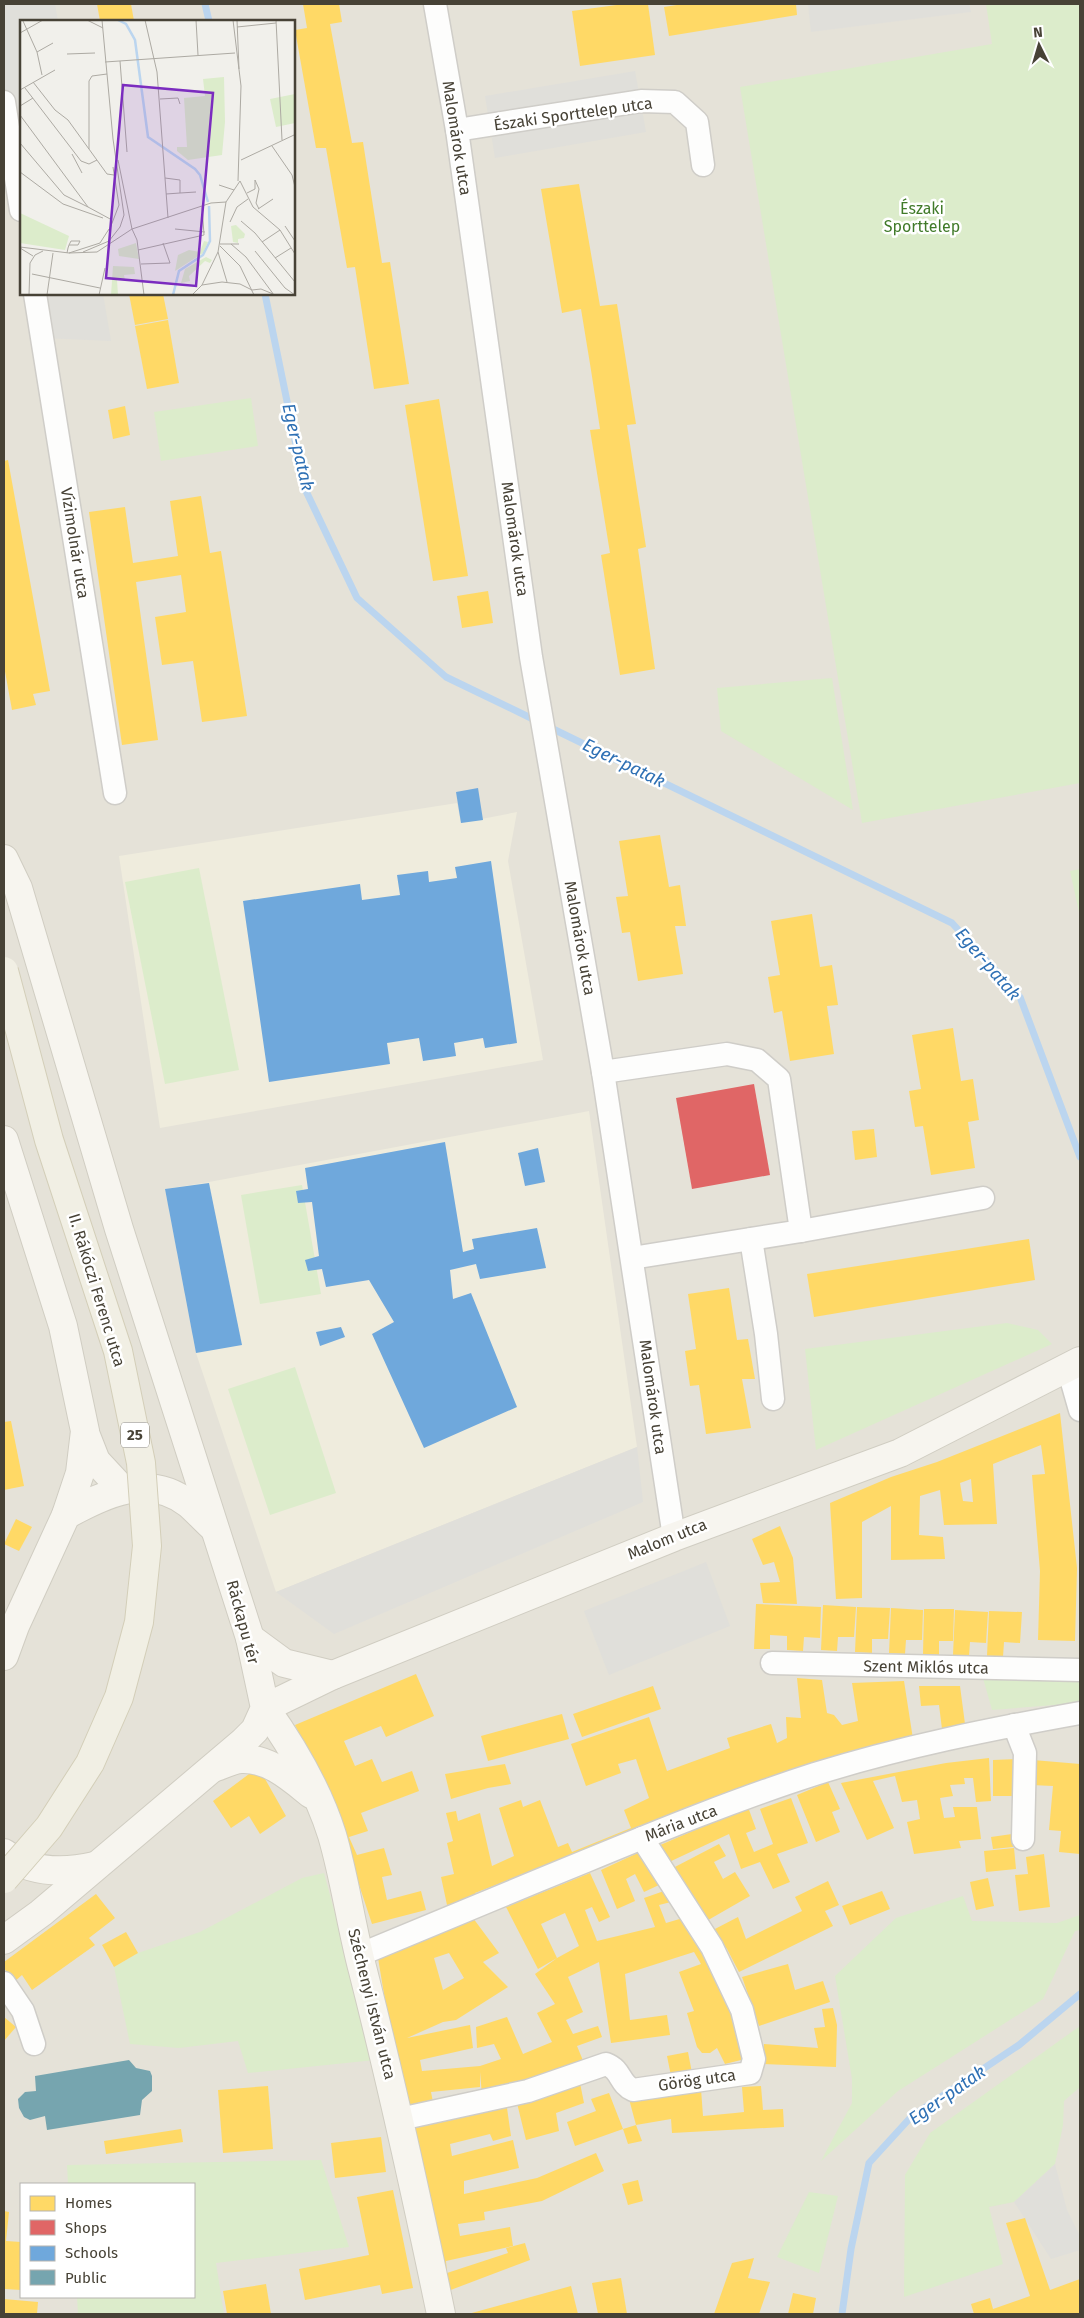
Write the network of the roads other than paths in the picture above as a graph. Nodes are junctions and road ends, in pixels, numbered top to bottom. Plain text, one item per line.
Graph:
1 (435, 4) edge
2 (4, 102) edge
3 (458, 130) junction
4 (703, 165) dead end
5 (20, 204) edge
6 (35, 295) edge
7 (115, 793) dead end
8 (4, 860) edge
9 (4, 971) edge
10 (603, 1072) junction
11 (4, 1140) edge
12 (983, 1198) dead end
13 (801, 1231) junction
14 (751, 1239) junction
15 (632, 1258) junction
16 (1074, 1365) edge
17 (773, 1399) dead end
18 (1080, 1410) edge
19 (84, 1431) junction
20 (122, 1489) junction
21 (66, 1515) junction
22 (217, 1531) junction
23 (674, 1536) junction
24 (10, 1624) edge
25 (250, 1638) junction
26 (4, 1656) edge
27 (772, 1663) dead end
28 (1080, 1670) edge
29 (333, 1675) junction
30 (265, 1708) junction
31 (1080, 1713) edge
32 (1014, 1725) junction
33 (213, 1768) junction
34 (317, 1797) junction
35 (642, 1838) junction
36 (1022, 1839) dead end
37 (4, 1853) edge
38 (95, 1866) junction
39 (4, 1879) edge
40 (4, 1940) edge
41 (359, 1955) junction
42 (4, 1983) edge
43 (34, 2044) dead end
44 (400, 2119) junction
45 (441, 2314) edge

1 - 3 street, Malomárok utca
2 - 5 street
3 - 4 street, Északi Sporttelep utca
3 - 10 street, Malomárok utca
6 - 7 street, Vízimolnár utca
8 - 22 main road
9 - 39 main road, II. Rákóczi Ferenc utca / 25, bridge
10 - 13 street
10 - 15 street, Malomárok utca
11 - 19 main road
12 - 13 street
13 - 14 street
14 - 15 street
14 - 17 street
15 - 23 street, Malomárok utca
16 - 18 street
16 - 23 main road, Malom utca
19 - 20 main road
19 - 21 main road
20 - 21 main road, Ráckapu tér
20 - 22 main road, Ráckapu tér
21 - 24 main road
22 - 25 main road, Ráckapu tér
23 - 29 main road, Malom utca
24 - 26 main road
25 - 29 main road
25 - 30 main road, Ráckapu tér
27 - 28 street, Szent Miklós utca
29 - 30 main road, Malom utca
30 - 33 main road
30 - 34 main road, Széchenyi István utca
31 - 32 street, Mária utca
32 - 35 street, Mária utca
32 - 36 street
33 - 34 main road
33 - 38 main road
34 - 41 main road, Széchenyi István utca
35 - 41 street, Mária utca
35 - 44 street, Görög utca
37 - 38 main road
38 - 40 main road
41 - 44 main road, Széchenyi István utca
42 - 43 street
44 - 45 main road, Széchenyi István utca

